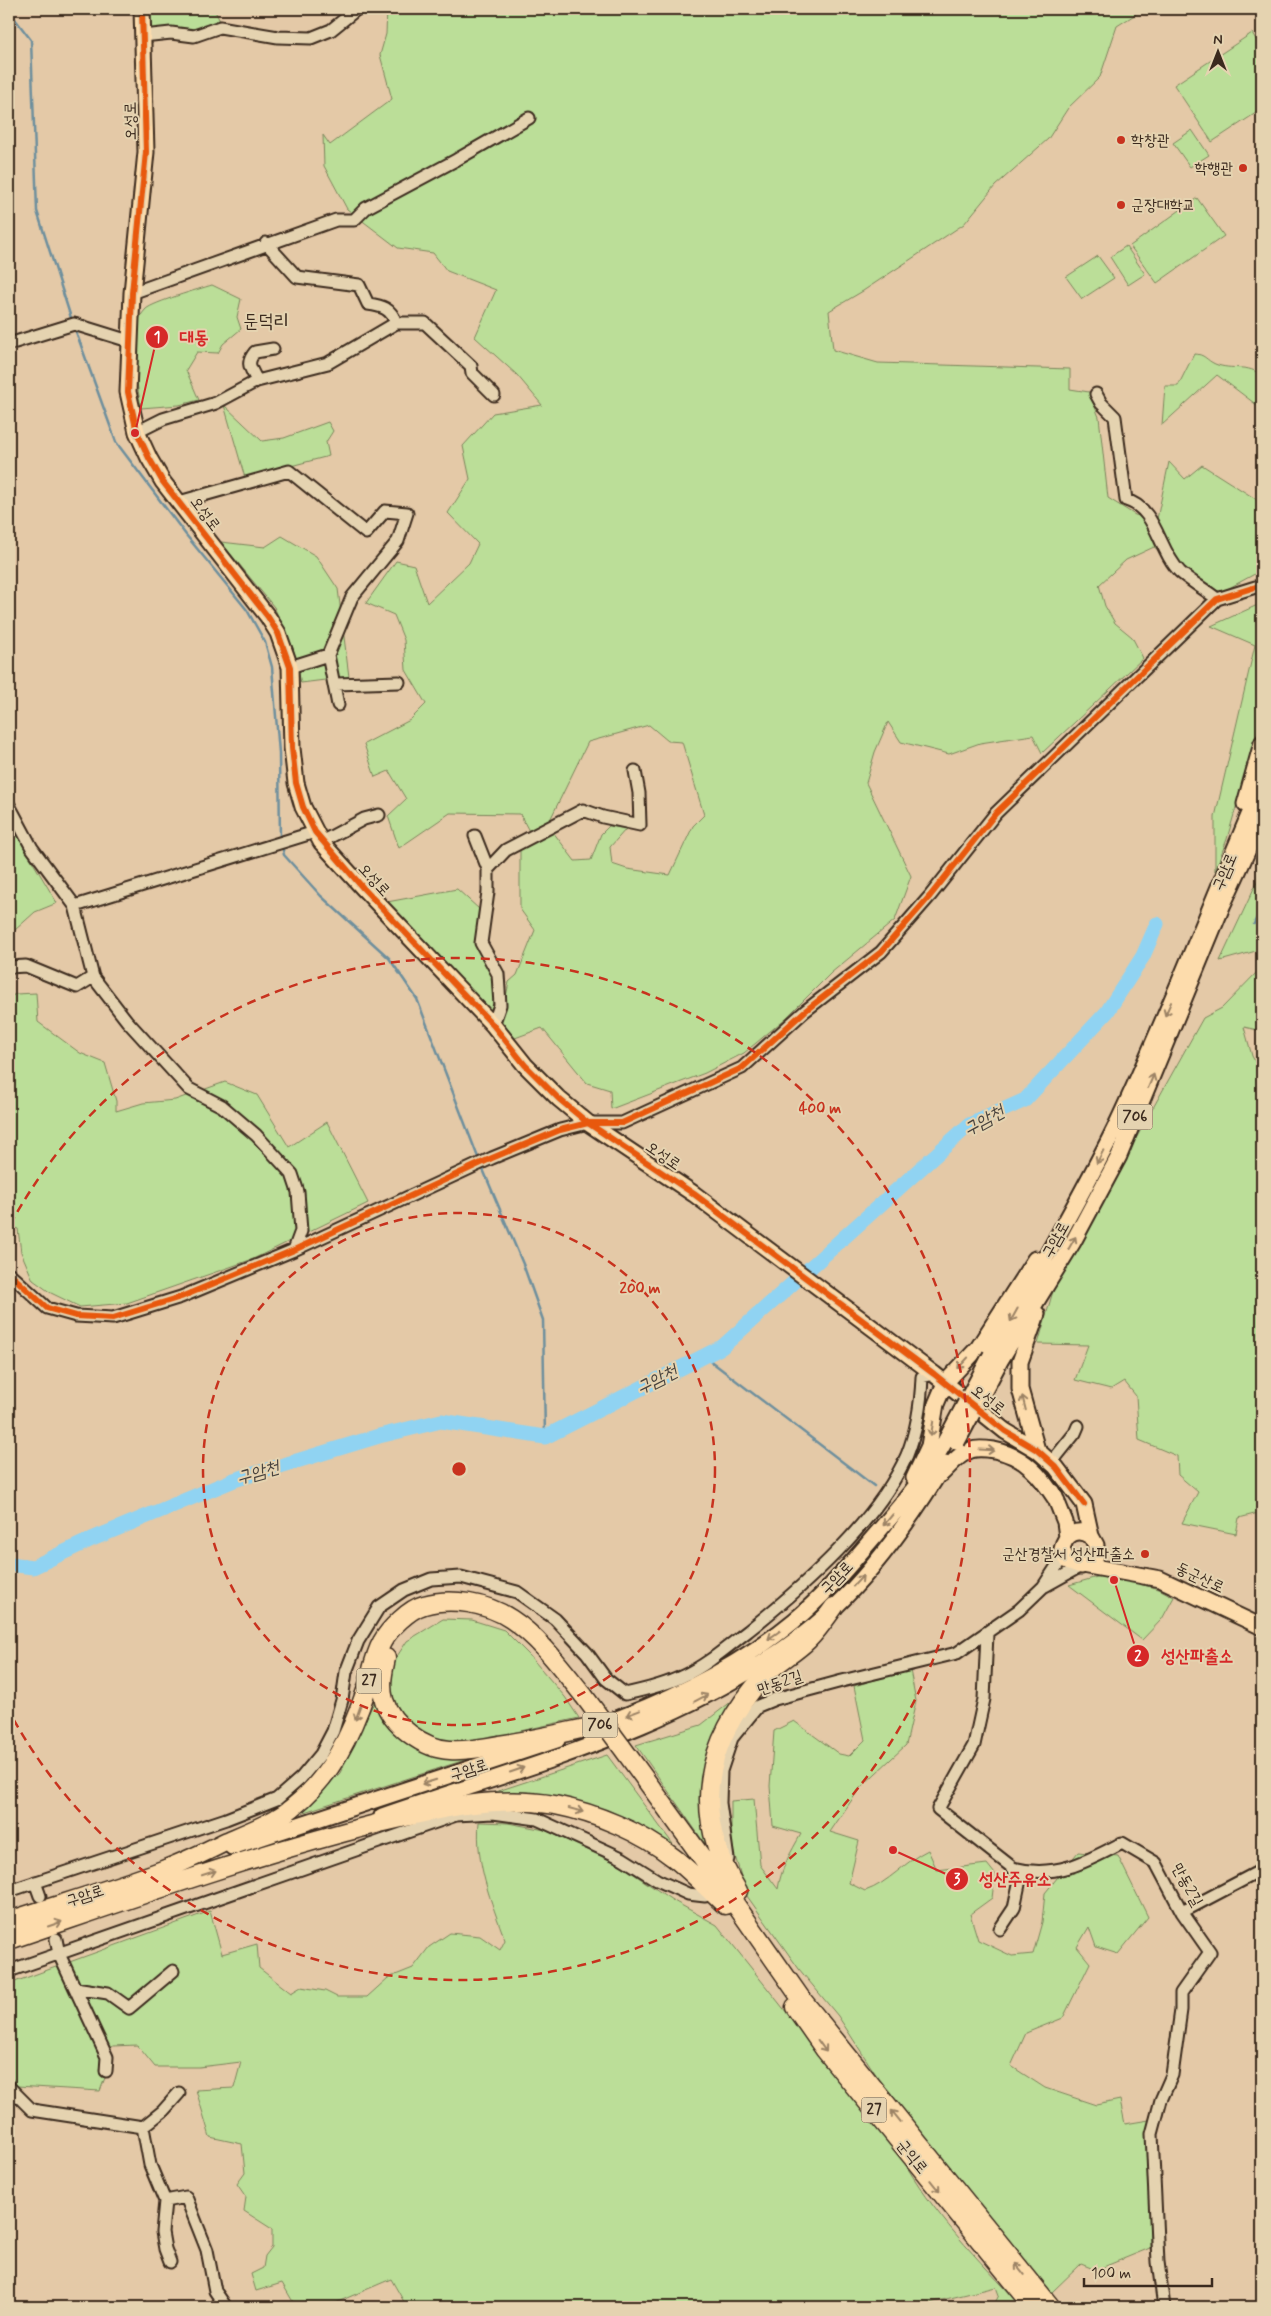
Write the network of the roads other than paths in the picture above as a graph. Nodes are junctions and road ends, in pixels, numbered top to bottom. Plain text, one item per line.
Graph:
1 (142, 9) edge
2 (357, 9) edge
3 (143, 36) junction
4 (529, 118) dead end
5 (266, 243) junction
6 (132, 293) junction
7 (396, 323) junction
8 (129, 342) junction
9 (9, 344) edge
10 (273, 349) dead end
11 (257, 381) junction
12 (1096, 394) dead end
13 (494, 395) dead end
14 (137, 432) junction
15 (179, 502) junction
16 (1262, 585) edge
17 (1217, 599) junction
18 (328, 655) junction
19 (290, 667) junction
20 (399, 682) dead end
21 (336, 684) junction
22 (338, 705) dead end
23 (1262, 743) edge
24 (635, 771) dead end
25 (1262, 785) edge
26 (9, 805) edge
27 (379, 815) dead end
28 (1262, 820) edge
29 (475, 836) dead end
30 (1262, 836) edge
31 (318, 837) junction
32 (1243, 862) junction
33 (488, 869) junction
34 (75, 906) junction
35 (1206, 916) junction
36 (9, 967) edge
37 (93, 977) junction
38 (493, 1025) junction
39 (588, 1123) junction
40 (1056, 1242) junction
41 (294, 1250) junction
42 (9, 1273) edge
43 (1044, 1291) junction
44 (996, 1357) junction
45 (940, 1378) junction
46 (1078, 1426) dead end
47 (1005, 1431) junction
48 (952, 1440) junction
49 (1037, 1450) junction
50 (1050, 1463) junction
51 (933, 1482) junction
52 (1057, 1501) junction
53 (902, 1504) junction
54 (1084, 1504) junction
55 (1065, 1522) junction
56 (1067, 1537) junction
57 (1094, 1543) junction
58 (1064, 1555) junction
59 (1082, 1566) junction
60 (1119, 1572) junction
61 (1043, 1587) junction
62 (834, 1607) junction
63 (1262, 1626) edge
64 (986, 1634) junction
65 (580, 1698) junction
66 (600, 1726) junction
67 (617, 1748) junction
68 (305, 1842) junction
69 (163, 1870) junction
70 (1022, 1870) junction
71 (1262, 1870) edge
72 (735, 1877) dead end
73 (35, 1882) junction
74 (9, 1891) edge
75 (40, 1896) dead end
76 (705, 1896) dead end
77 (725, 1905) junction
78 (1182, 1912) junction
79 (9, 1921) edge
80 (1000, 1929) dead end
81 (56, 1939) dead end
82 (9, 1940) edge
83 (59, 1954) junction
84 (9, 1970) edge
85 (173, 1971) dead end
86 (75, 1988) junction
87 (818, 2018) junction
88 (106, 2071) dead end
89 (9, 2087) edge
90 (179, 2093) dead end
91 (143, 2127) junction
92 (165, 2201) junction
93 (170, 2262) dead end
94 (226, 2307) edge
95 (1034, 2307) edge
96 (1051, 2307) edge
97 (1164, 2307) edge

1 - 3 main road, 오성로
2 - 3 street
3 - 6 main road, 오성로
4 - 5 street
5 - 6 street
5 - 7 street
6 - 8 main road, 오성로
7 - 11 street
7 - 13 street
8 - 9 street
8 - 14 main road, 오성로
10 - 11 street
11 - 14 street
12 - 17 street
14 - 15 main road, 오성로
15 - 18 street
15 - 19 main road, 오성로
16 - 17 street
17 - 39 street
18 - 19 street
18 - 21 street
19 - 31 main road, 오성로
20 - 21 street
21 - 22 street
23 - 35 main road, 706
24 - 33 street
25 - 35 main road, 구암로
26 - 34 street
27 - 31 street
28 - 32 main road, 구암로
29 - 33 street
30 - 32 street, 706
31 - 34 street
31 - 38 main road, 오성로
43 -> 32 main road, 구암로 / 706
33 - 38 street
34 - 37 street
35 -> 40 main road, 구암로 / 706
36 - 37 street
37 - 41 street
38 - 39 main road, 오성로
39 - 41 street
39 - 45 main road, 오성로
40 -> 44 main road, 구암로 / 706
40 -> 45 main road
41 - 42 street
43 - 44 main road, 구암로 / 706
49 -> 43 main road
44 - 48 main road, 구암로 / 706, bridge
45 - 47 main road, 오성로
45 -> 53 main road
45 - 73 street
46 - 50 street
47 - 49 main road, 오성로
47 - 52 main road
48 - 51 main road, 구암로 / 706
48 - 53 main road, 구암로 / 706
49 - 50 main road, 오성로
50 - 54 main road, 오성로
51 -> 52 main road
62 -> 51 main road, 구암로 / 706
52 - 55 main road
53 -> 66 main road, 구암로 / 706
54 - 55 main road
54 - 57 main road
55 - 56 main road
56 - 57 main road
56 - 58 main road
57 - 59 main road
57 - 60 main road
58 - 59 main road
58 - 61 street
59 - 60 main road, 동군산로
59 - 61 street
60 - 63 main road, 동군산로
61 - 64 street, 만동2길
68 -> 62 main road, 구암로 / 706
62 - 87 highway
64 - 70 street, 만동2길
64 - 72 street, 만동2길
65 - 66 highway
65 - 67 highway
65 -> 69 highway, 27
66 -> 69 main road, 구암로 / 706
67 - 77 highway
67 - 87 highway, 27
68 -> 77 highway, 27
82 -> 68 highway, 구암로 / 27
69 - 79 highway, 구암로 / 27
70 - 78 street, 만동2길
70 - 80 street
71 - 78 street
73 - 74 street
73 - 75 street
76 - 83 street
77 -> 95 highway, 군익로 / 27
78 - 97 street, 만동2길
81 - 83 street
83 - 84 street
83 - 86 street
85 - 86 street
86 - 88 street
96 -> 87 highway, 군익로 / 27
89 - 91 street
90 - 91 street
91 - 92 street
92 - 93 street
92 - 94 street

